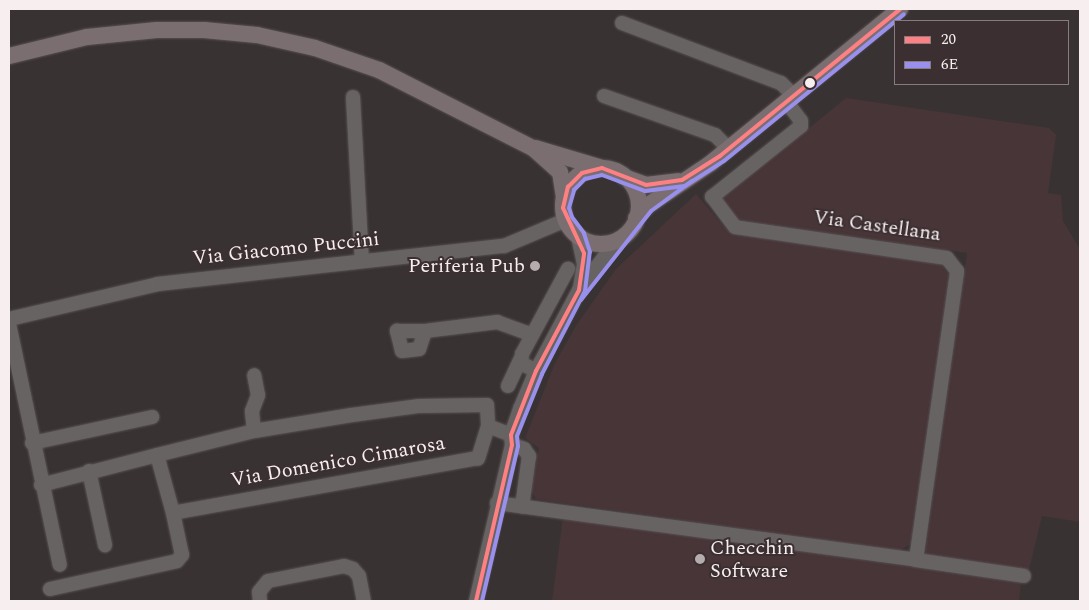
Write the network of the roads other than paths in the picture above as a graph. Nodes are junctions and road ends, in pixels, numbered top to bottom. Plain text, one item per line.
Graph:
1 (900, 9) edge
2 (622, 23) dead end
3 (9, 56) edge
4 (604, 96) dead end
5 (353, 97) dead end
6 (790, 98) junction
7 (533, 148) junction
8 (729, 148) junction
9 (602, 168) junction
10 (624, 177) junction
11 (682, 180) junction
12 (564, 196) junction
13 (636, 218) junction
14 (566, 220) junction
15 (578, 236) junction
16 (618, 239) junction
17 (362, 261) junction
18 (568, 269) dead end
19 (579, 290) junction
20 (9, 319) edge
21 (9, 324) edge
22 (425, 331) dead end
23 (530, 334) junction
24 (520, 360) junction
25 (536, 371) junction
26 (254, 376) dead end
27 (508, 386) dead end
28 (152, 417) dead end
29 (488, 426) junction
30 (254, 431) junction
31 (511, 440) junction
32 (32, 443) junction
33 (157, 454) junction
34 (89, 472) junction
35 (41, 485) junction
36 (497, 503) junction
37 (522, 506) junction
38 (172, 513) junction
39 (105, 545) dead end
40 (916, 560) junction
41 (60, 564) dead end
42 (1024, 576) dead end
43 (50, 589) dead end
44 (260, 601) edge
45 (364, 601) edge
46 (476, 601) edge

1 - 6 main road
2 - 6 street, Via Castellana
3 - 7 main road
4 - 8 street
5 - 17 street
6 - 8 main road
6 - 40 street, Via Castellana
7 - 9 main road
7 - 12 main road
8 - 11 main road
9 - 10 main road
9 - 12 main road
10 - 11 main road
10 - 13 main road
11 - 13 main road
12 - 14 main road
13 - 16 main road
14 - 15 main road
14 - 17 street, Via Giacomo Puccini
15 - 16 main road
15 - 19 street
16 - 19 street
17 - 20 street, Via Giacomo Puccini
18 - 23 street
19 - 25 street
21 - 32 street
22 - 23 street
23 - 24 street
24 - 25 street
24 - 27 street
25 - 31 street
26 - 30 street
28 - 32 street
29 - 30 street, Via Domenico Cimarosa
29 - 31 street
29 - 38 street, Via Domenico Cimarosa
30 - 33 street, Via Domenico Cimarosa
31 - 36 street
31 - 37 street
32 - 35 street
33 - 34 street
33 - 38 street
34 - 35 street
34 - 39 street
35 - 41 street
36 - 37 street
36 - 46 street
37 - 40 street
38 - 43 street
40 - 42 street
44 - 45 street

